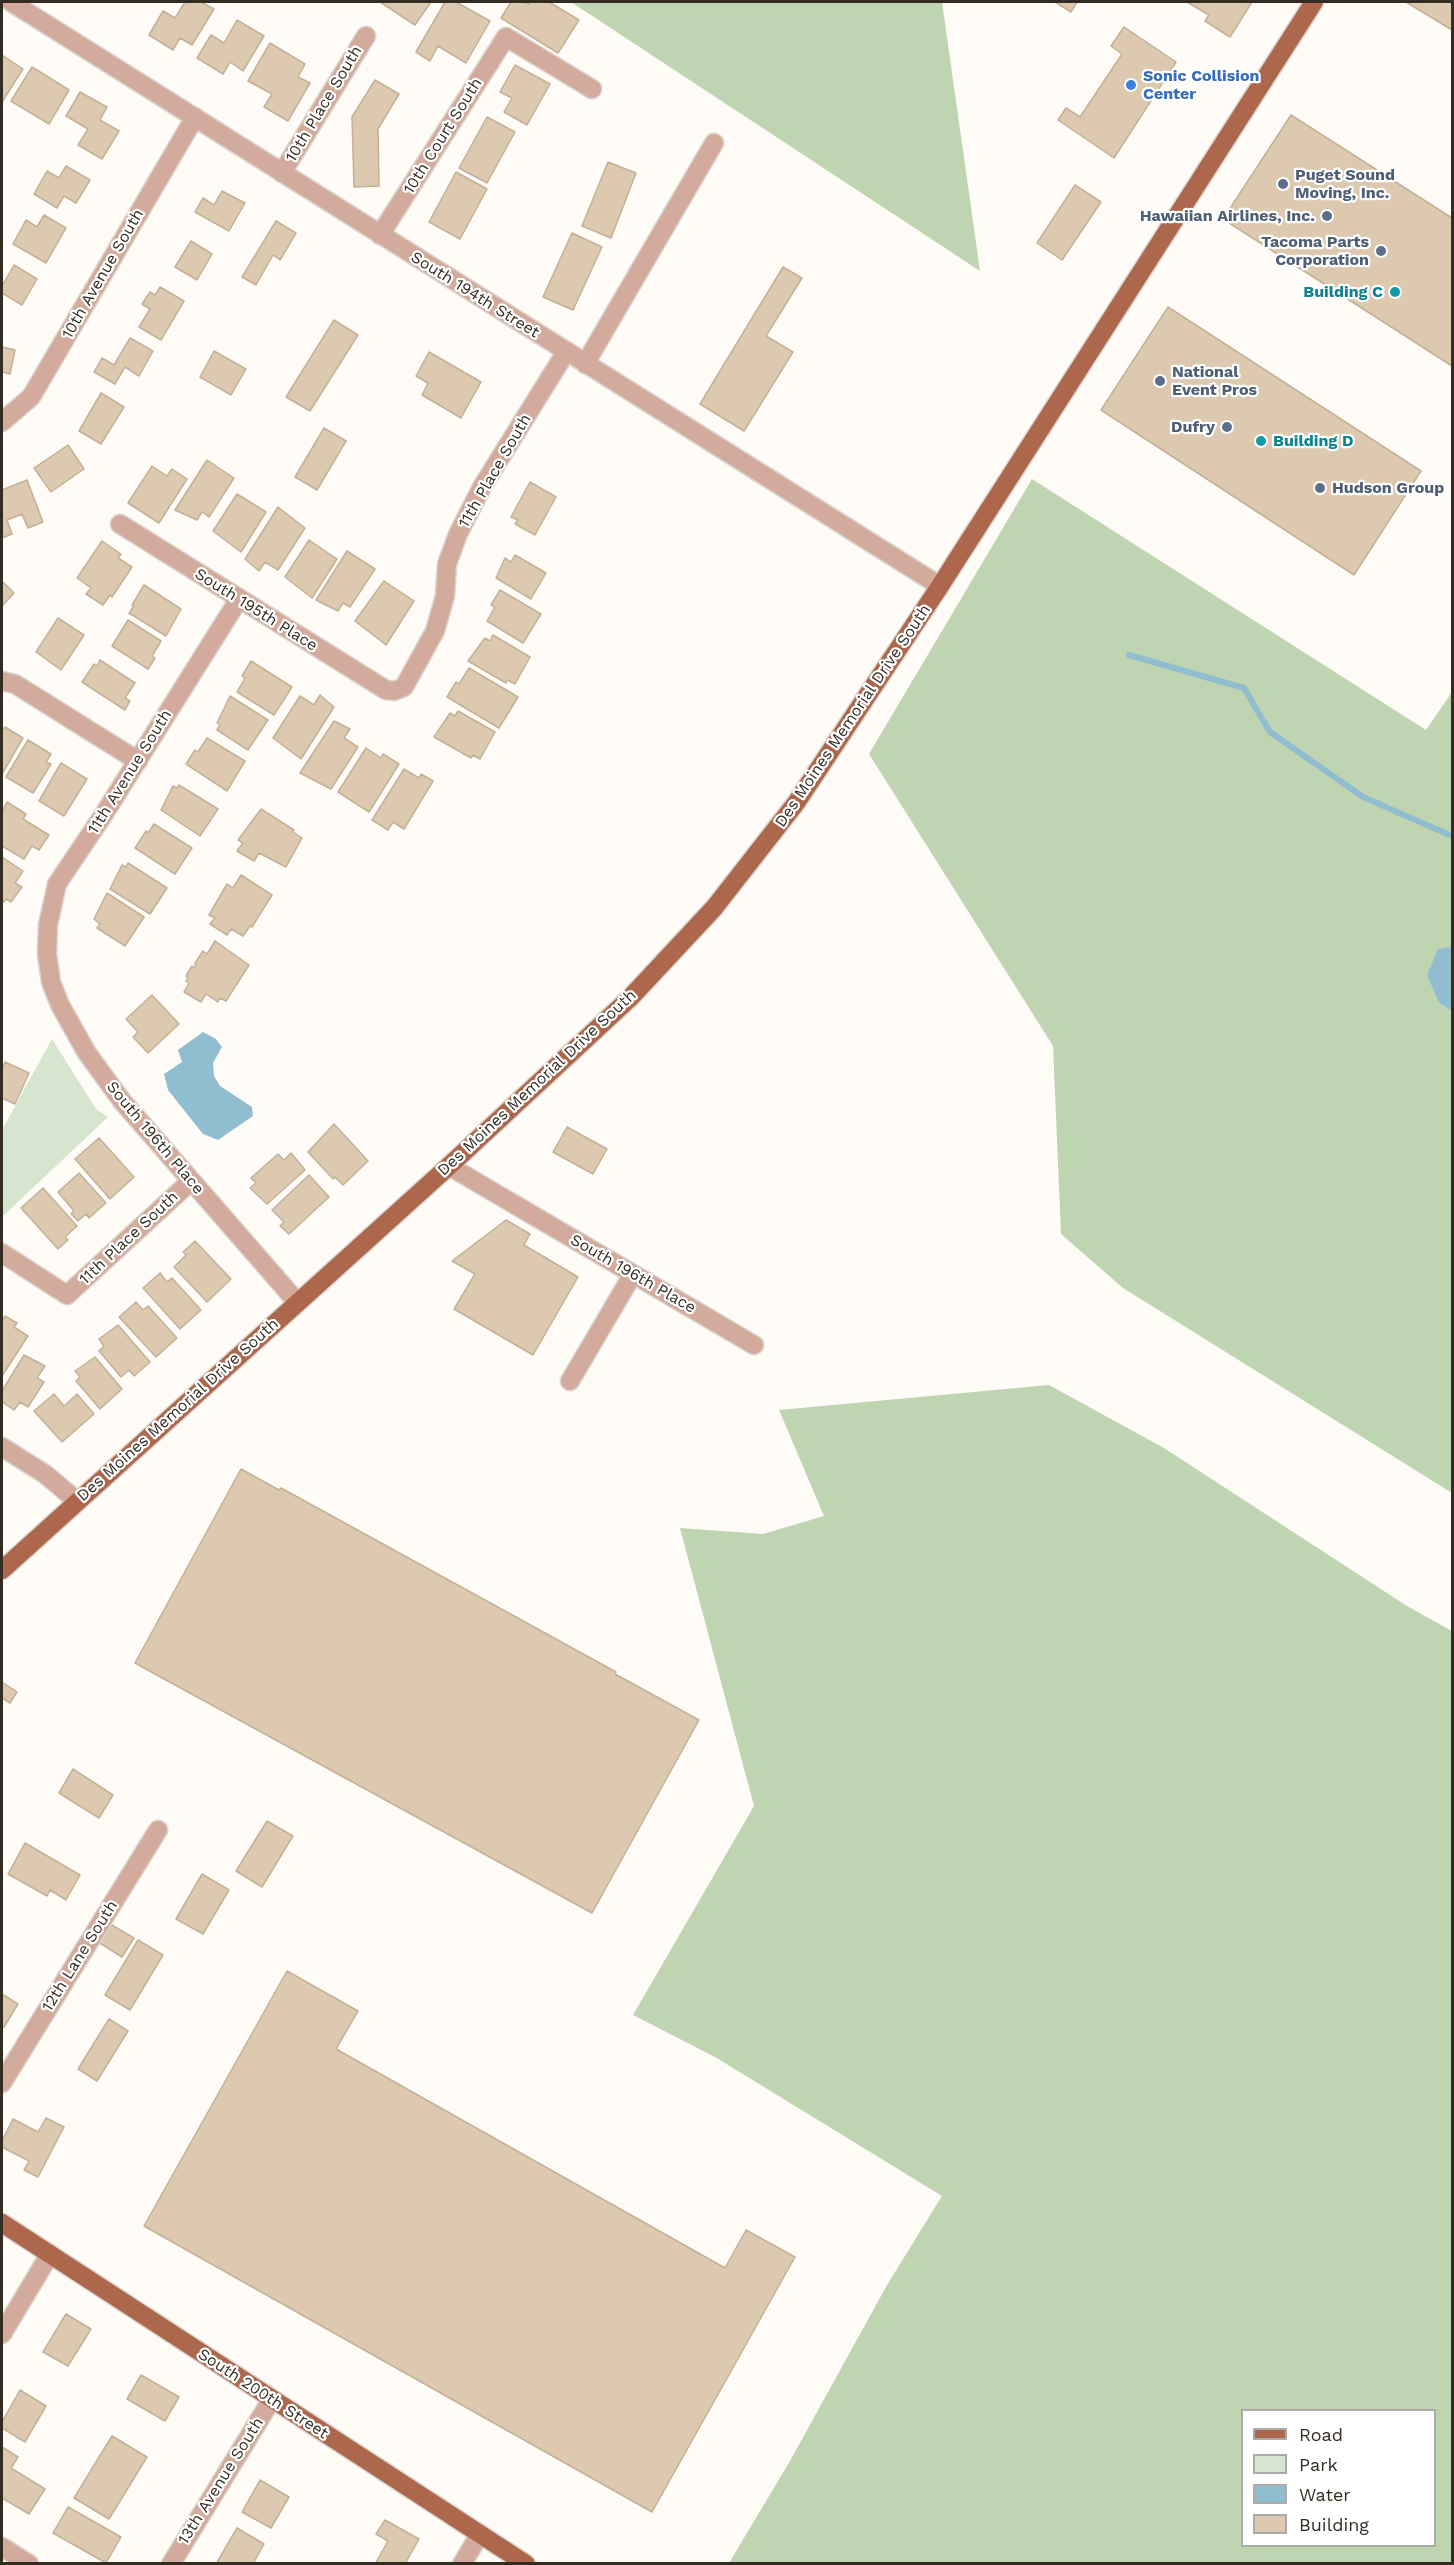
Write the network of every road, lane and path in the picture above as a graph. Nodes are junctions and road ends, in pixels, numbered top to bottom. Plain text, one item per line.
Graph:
1 (11, 2) edge
2 (1314, 2) edge
3 (366, 36) dead end
4 (592, 89) dead end
5 (195, 117) junction
6 (714, 143) dead end
7 (282, 173) junction
8 (380, 235) junction
9 (566, 352) junction
10 (585, 364) junction
11 (2, 422) edge
12 (120, 524) dead end
13 (940, 586) junction
14 (239, 599) junction
15 (2, 681) edge
16 (394, 691) joint
17 (138, 761) junction
18 (47, 954) joint
19 (449, 1166) junction
20 (191, 1180) junction
21 (2, 1254) edge
22 (633, 1274) junction
23 (297, 1302) junction
24 (754, 1345) dead end
25 (570, 1381) dead end
26 (2, 1447) edge
27 (77, 1501) junction
28 (2, 1570) edge
29 (158, 1830) dead end
30 (2, 2083) edge
31 (2, 2223) edge
32 (50, 2254) junction
33 (2, 2334) edge
34 (272, 2399) junction
35 (480, 2534) junction
36 (2, 2547) edge
37 (29, 2564) edge
38 (171, 2564) edge
39 (462, 2564) edge
40 (526, 2564) edge

1 - 5 street, South 194th Street
2 - 13 main road, Des Moines Memorial Drive South
3 - 7 street, 10th Place South
4 - 8 street, 10th Court South
5 - 7 street, South 194th Street
5 - 11 street, 10th Avenue South
6 - 10 street
7 - 8 street, South 194th Street
8 - 9 street, South 194th Street
9 - 10 street, South 194th Street
9 - 16 street, 11th Place South
10 - 13 street, South 194th Street
12 - 14 street, South 195th Place
13 - 19 main road, Des Moines Memorial Drive South
14 - 16 street, South 195th Place
14 - 17 street, 11th Avenue South
15 - 17 street
17 - 18 street, 11th Avenue South
18 - 20 street, South 196th Place
19 - 22 street, South 196th Place
19 - 23 main road, Des Moines Memorial Drive South
20 - 21 street, 11th Place South
20 - 23 street, South 196th Place
22 - 24 street, South 196th Place
22 - 25 street
23 - 27 main road, Des Moines Memorial Drive South
26 - 27 street
27 - 28 main road, Des Moines Memorial Drive South
29 - 30 street, 12th Lane South
31 - 32 main road, South 200th Street
32 - 33 street
32 - 34 main road, South 200th Street
34 - 35 main road, South 200th Street
34 - 38 street, 13th Avenue South
35 - 39 street
35 - 40 main road, South 200th Street
36 - 37 street

